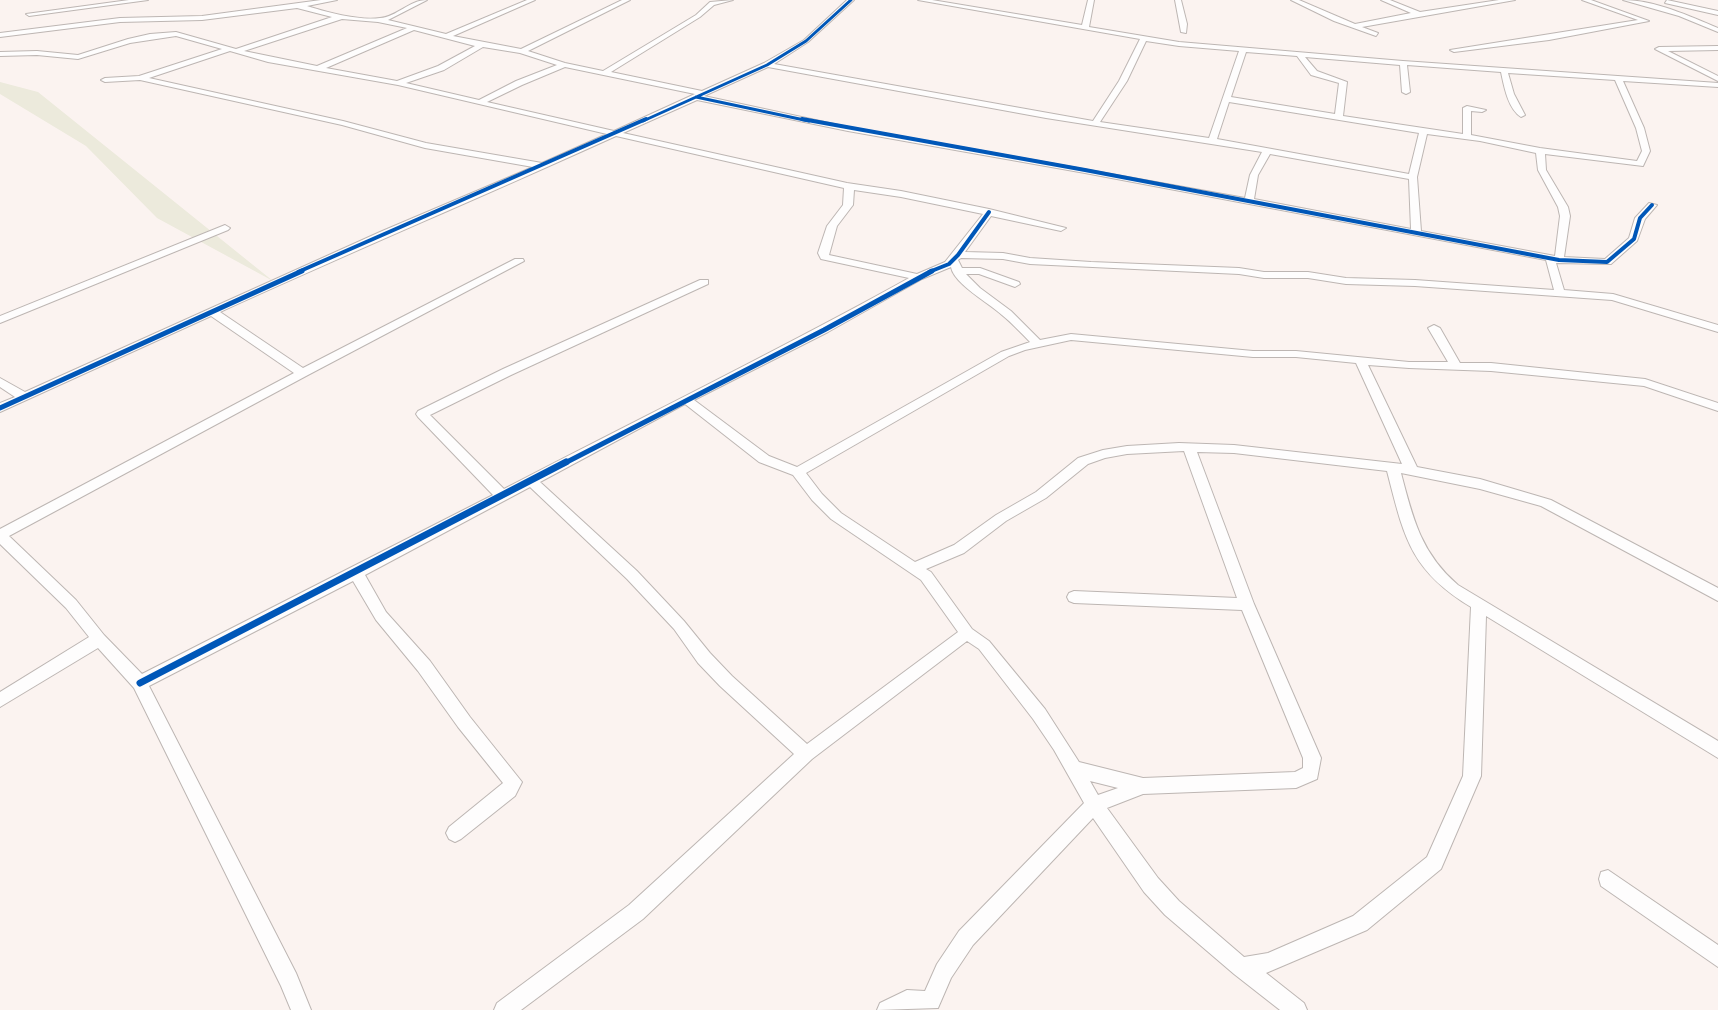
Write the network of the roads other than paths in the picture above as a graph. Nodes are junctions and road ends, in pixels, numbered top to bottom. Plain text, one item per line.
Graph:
1 (145, 0) edge
2 (274, 0) edge
3 (334, 0) edge
4 (424, 0) edge
5 (532, 0) edge
6 (627, 0) edge
7 (730, 0) edge
8 (851, 0) edge
9 (921, 0) edge
10 (1091, 0) edge
11 (1178, 0) edge
12 (1294, 0) edge
13 (1384, 0) edge
14 (1512, 0) edge
15 (1585, 0) edge
16 (1626, 0) edge
17 (1659, 0) edge
18 (35, 2) dead end
19 (299, 6) junction
20 (279, 9) junction
21 (29, 14) junction
22 (1419, 14) junction
23 (1718, 14) edge
24 (340, 16) junction
25 (381, 21) junction
26 (1354, 26) junction
27 (414, 28) junction
28 (1085, 28) junction
29 (1718, 30) edge
30 (27, 31) junction
31 (1184, 32) dead end
32 (1376, 34) dead end
33 (0, 35) edge
34 (446, 37) junction
35 (1144, 38) junction
36 (482, 45) junction
37 (1718, 48) edge
38 (1243, 49) junction
39 (1454, 50) dead end
40 (231, 51) junction
41 (522, 51) junction
42 (0, 54) edge
43 (1299, 54) junction
44 (1403, 63) junction
45 (564, 65) junction
46 (767, 65) junction
47 (316, 69) junction
48 (1504, 70) junction
49 (606, 72) junction
50 (140, 78) junction
51 (1618, 78) junction
52 (1718, 79) edge
53 (105, 80) dead end
54 (398, 84) junction
55 (1718, 85) edge
56 (1406, 92) dead end
57 (700, 95) junction
58 (1226, 99) junction
59 (480, 103) junction
60 (1482, 110) dead end
61 (1521, 115) dead end
62 (1339, 117) junction
63 (1095, 123) junction
64 (1424, 131) junction
65 (614, 135) junction
66 (1467, 136) junction
67 (1212, 141) junction
68 (1267, 151) junction
69 (1540, 151) junction
70 (542, 166) junction
71 (1413, 177) junction
72 (846, 186) junction
73 (1249, 202) junction
74 (1652, 205) dead end
75 (989, 212) junction
76 (225, 228) dead end
77 (1061, 228) dead end
78 (1416, 233) junction
79 (1555, 259) junction
80 (519, 261) dead end
81 (956, 263) junction
82 (918, 277) junction
83 (704, 282) dead end
84 (1015, 284) dead end
85 (1560, 294) junction
86 (212, 312) junction
87 (0, 320) edge
88 (1434, 328) dead end
89 (1718, 329) edge
90 (1037, 343) junction
91 (1360, 361) junction
92 (1456, 366) junction
93 (302, 373) junction
94 (0, 382) edge
95 (24, 397) junction
96 (686, 399) junction
97 (1718, 407) edge
98 (0, 408) edge
99 (1190, 448) junction
100 (1393, 467) junction
101 (1412, 471) junction
102 (798, 472) junction
103 (530, 480) junction
104 (502, 496) junction
105 (0, 535) edge
106 (914, 568) junction
107 (356, 573) junction
108 (1718, 595) edge
109 (1074, 597) dead end
110 (1479, 603) junction
111 (1247, 604) junction
112 (967, 633) junction
113 (99, 639) junction
114 (140, 682) junction
115 (0, 700) edge
116 (1718, 750) edge
117 (806, 754) junction
118 (1074, 769) junction
119 (1143, 786) junction
120 (1094, 805) junction
121 (455, 833) dead end
122 (1608, 879) dead end
123 (1718, 957) edge
124 (1241, 967) junction
125 (936, 1005) edge
126 (301, 1010) edge
127 (504, 1010) edge
128 (887, 1010) edge
129 (1297, 1010) edge

1 - 21 street
2 - 20 street
3 - 19 street
4 - 25 street
5 - 34 street
6 - 41 street
7 - 49 street
8 - 46 street
9 - 28 street
10 - 28 street
11 - 31 street
12 - 26 street
13 - 22 street
14 - 22 street
15 - 39 street
16 - 29 street
17 - 23 street
18 - 21 street
19 - 20 street
19 - 24 street
20 - 30 street
21 - 30 street
22 - 26 street
24 - 25 street
24 - 40 street
25 - 27 street
26 - 32 street
27 - 34 street
27 - 47 street
28 - 35 street
30 - 33 street
34 - 36 street
35 - 38 street
35 - 63 street
36 - 41 street
36 - 54 street
37 - 52 street
38 - 43 street
38 - 58 street
40 - 42 street
40 - 47 street
40 - 50 street
41 - 45 street
43 - 44 street
43 - 62 street
44 - 48 street
44 - 56 street
45 - 49 street
45 - 59 street
46 - 57 street
46 - 63 street
47 - 54 street
48 - 51 street
48 - 61 street
49 - 57 street
50 - 53 street
50 - 70 street
51 - 55 street
51 - 69 street
54 - 59 street
57 - 65 street
57 - 73 street
58 - 62 street
58 - 67 street
59 - 65 street
60 - 66 street
62 - 64 street
63 - 67 street
64 - 66 street
64 - 71 street
65 - 70 street
65 - 72 street
66 - 69 street
67 - 68 street
68 - 71 street
68 - 73 street
69 - 79 street
70 - 86 street
71 - 78 street
72 - 75 street
72 - 82 street
73 - 78 street
74 - 79 street
75 - 77 street
75 - 81 street
76 - 87 street
78 - 79 street
79 - 85 street
80 - 93 street
81 - 82 street
81 - 84 street
81 - 85 street
81 - 90 street
82 - 96 street
83 - 104 street
85 - 89 street
86 - 93 street
86 - 95 street
88 - 92 street
90 - 91 street
90 - 102 street
91 - 92 street
91 - 101 street
92 - 97 street
93 - 105 street
94 - 95 street
95 - 98 street
96 - 102 street
96 - 103 street
99 - 100 street
99 - 106 street
99 - 111 street
100 - 101 street
100 - 110 street
101 - 108 street
102 - 106 street
103 - 104 street
103 - 117 street
104 - 107 street
105 - 113 street
106 - 112 street
107 - 114 street
107 - 121 street
109 - 111 street
110 - 116 street
110 - 124 street
111 - 119 street
112 - 117 street
112 - 118 street
113 - 114 street
113 - 115 street
114 - 126 street
117 - 127 street
118 - 119 street
118 - 120 street
119 - 120 street
120 - 124 street
120 - 125 street
122 - 123 street
124 - 129 street
125 - 128 street

